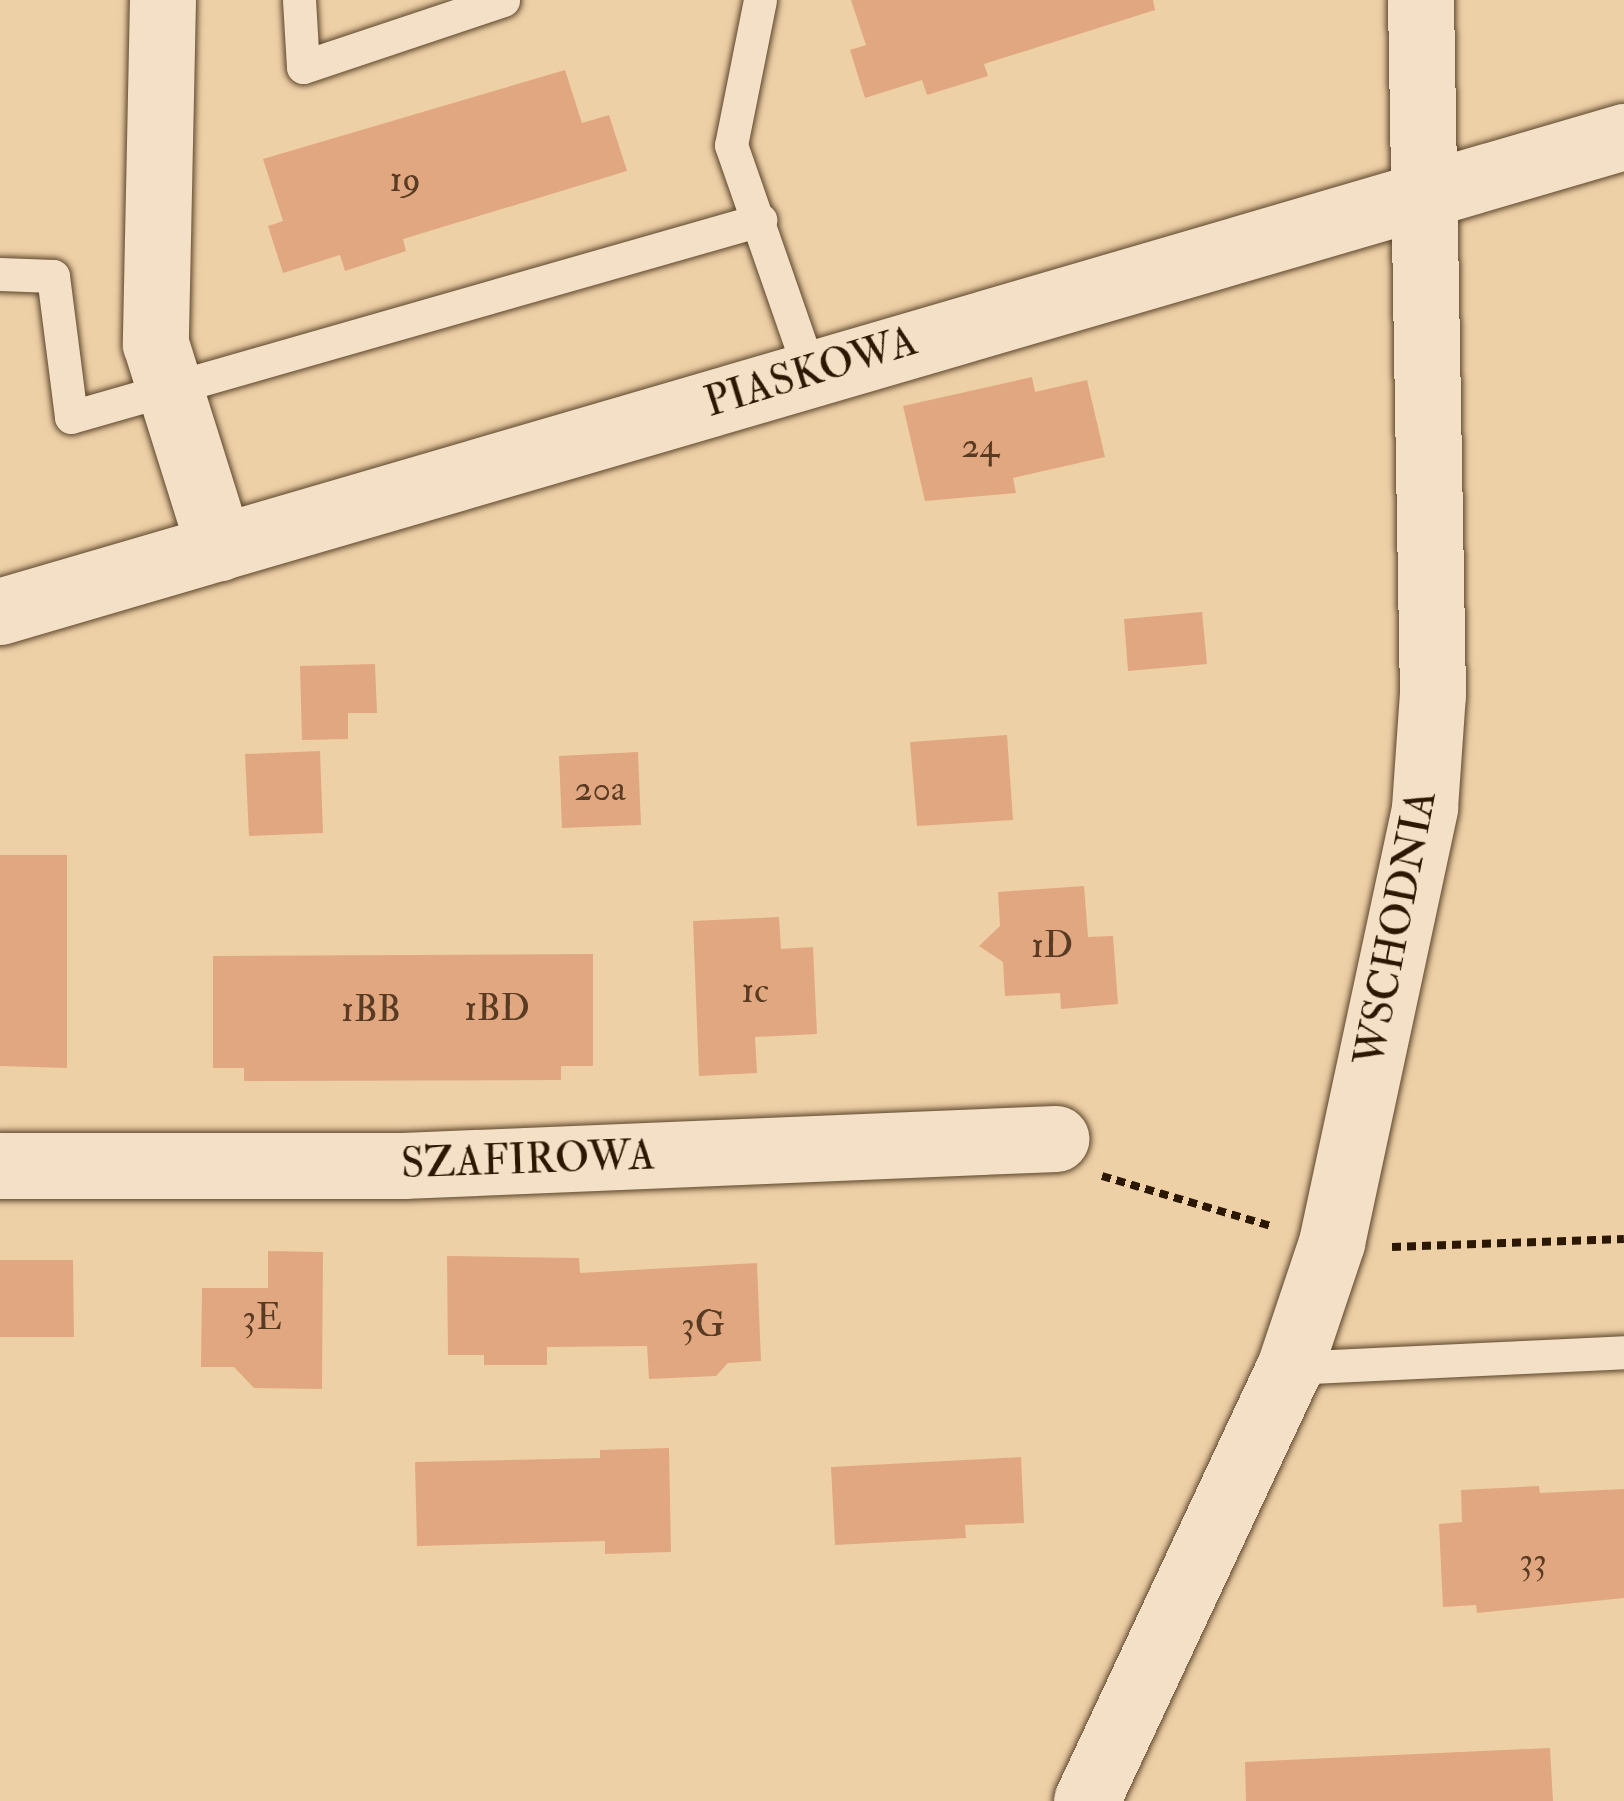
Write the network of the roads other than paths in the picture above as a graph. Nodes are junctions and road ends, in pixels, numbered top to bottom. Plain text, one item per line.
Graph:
1 (163, 0) edge
2 (299, 0) edge
3 (503, 0) edge
4 (760, 0) edge
5 (1421, 0) edge
6 (1624, 136) edge
7 (1422, 190) junction
8 (760, 220) junction
9 (0, 274) edge
10 (809, 372) junction
11 (167, 392) junction
12 (220, 548) junction
13 (0, 612) edge
14 (1075, 1156) road end
15 (0, 1166) edge
16 (1624, 1352) edge
17 (1290, 1368) junction
18 (1087, 1801) edge

1 - 11 street
2 - 3 lane
4 - 8 lane
5 - 7 street, WSCHODNIA
6 - 7 street, PIASKOWA
7 - 10 street, PIASKOWA
7 - 17 street, WSCHODNIA
8 - 10 lane
8 - 11 lane
9 - 11 lane
10 - 12 street, PIASKOWA
11 - 12 street
12 - 13 street, PIASKOWA
14 - 15 street, SZAFIROWA
16 - 17 lane
17 - 18 street, WSCHODNIA

